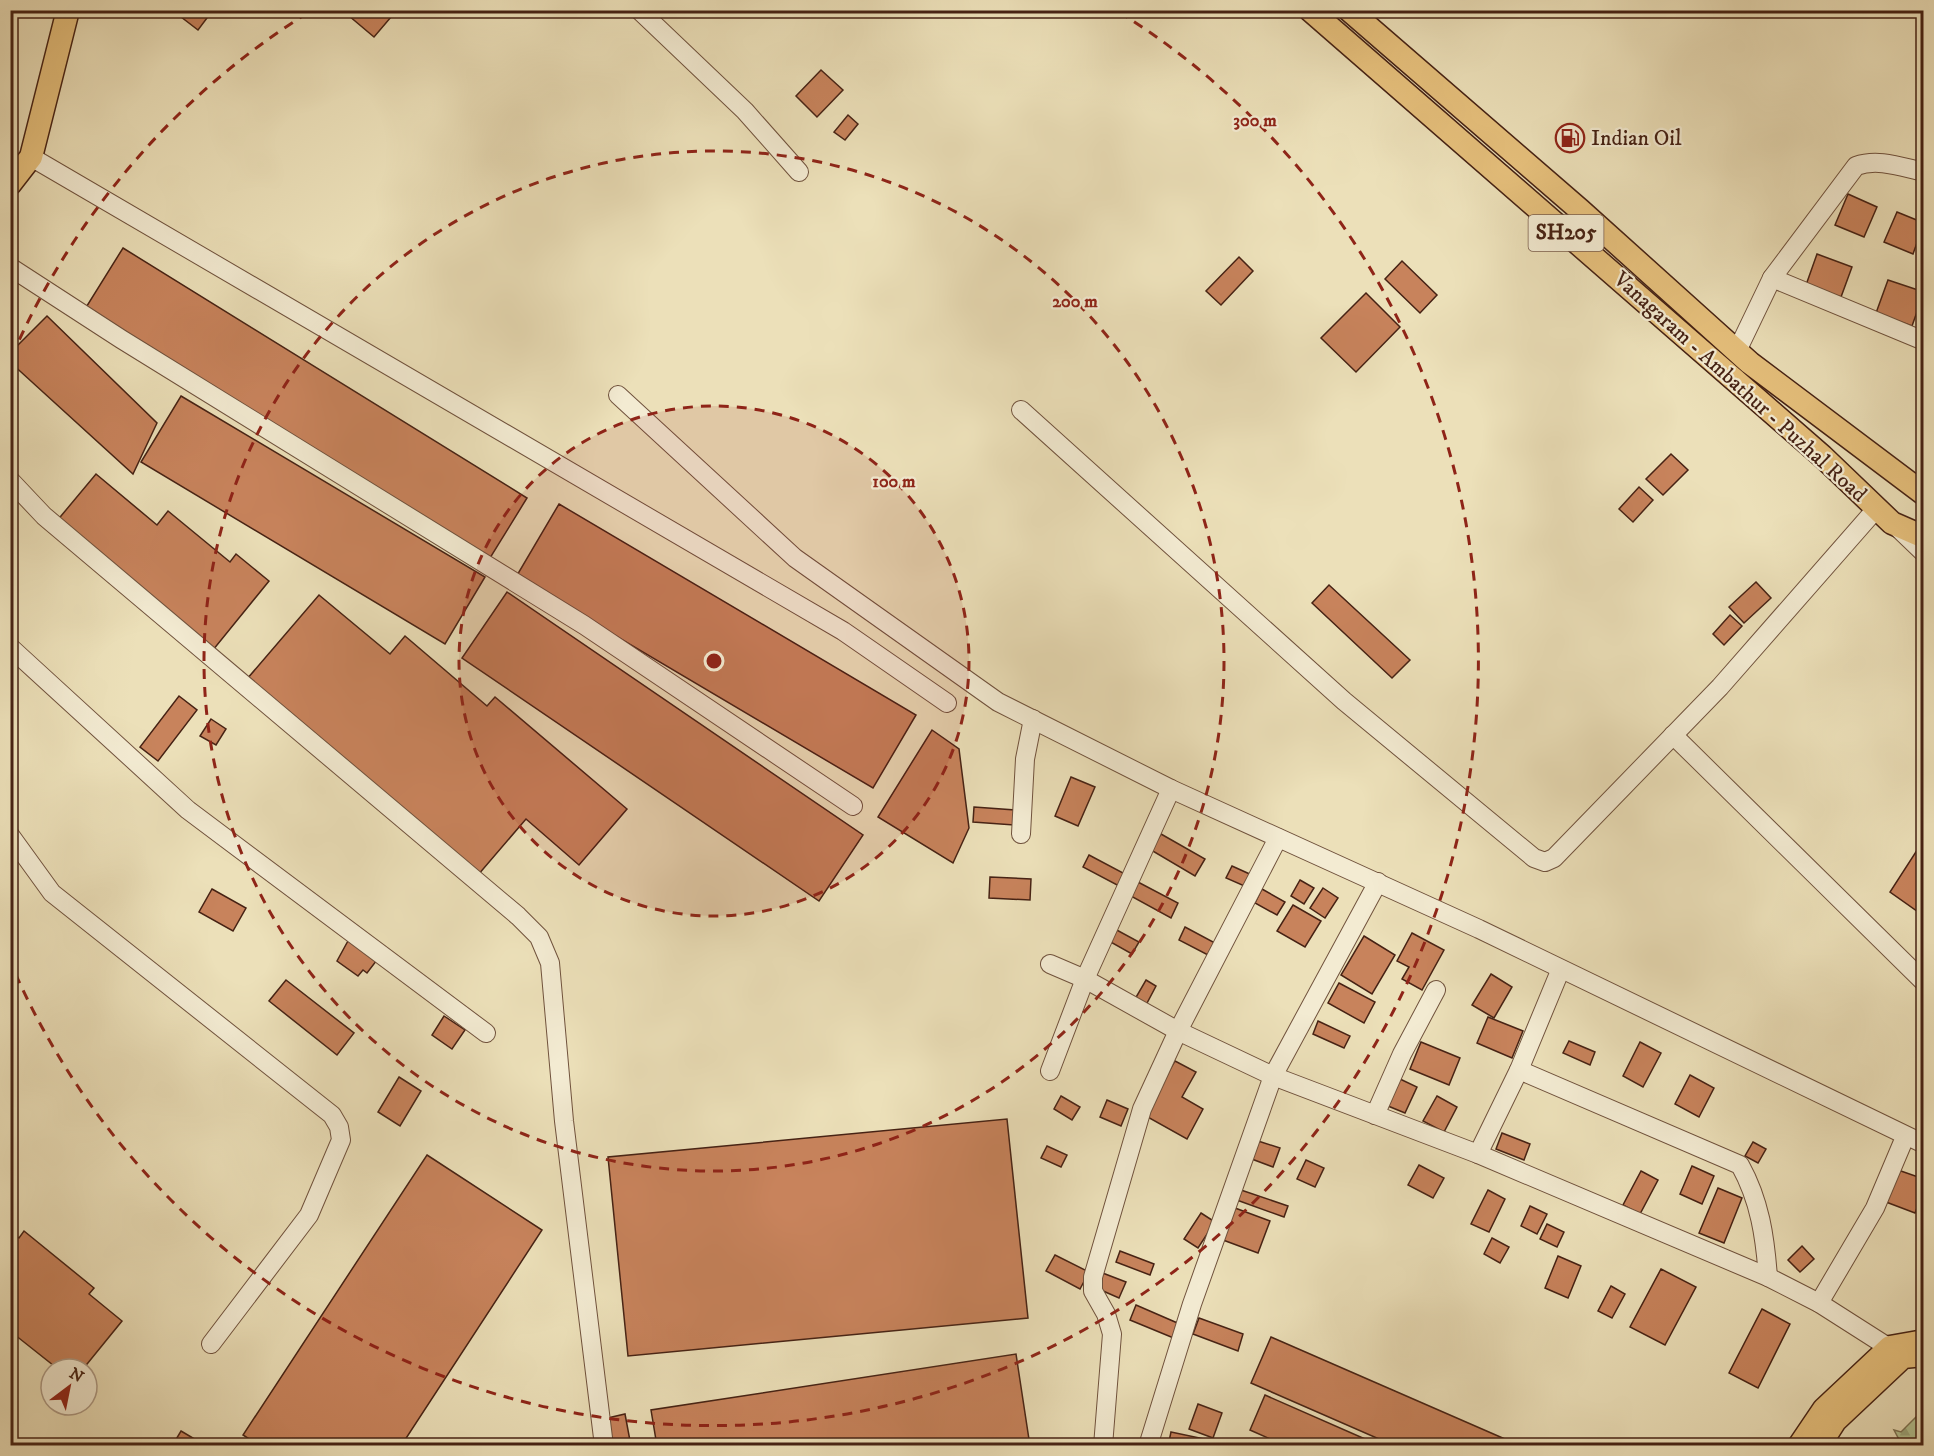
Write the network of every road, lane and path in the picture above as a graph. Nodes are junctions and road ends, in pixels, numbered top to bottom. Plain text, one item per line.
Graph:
1 (57, 10) edge
2 (68, 10) edge
3 (639, 10) edge
4 (1310, 10) edge
5 (1349, 10) edge
6 (21, 158) edge
7 (799, 172) dead end
8 (1923, 172) edge
9 (10, 184) edge
10 (10, 267) edge
11 (1772, 278) junction
12 (1923, 341) edge
13 (1737, 351) junction
14 (618, 395) dead end
15 (1021, 410) dead end
16 (1895, 472) junction
17 (10, 480) edge
18 (1923, 482) edge
19 (1923, 495) edge
20 (1884, 516) junction
21 (1923, 537) edge
22 (1923, 553) edge
23 (10, 647) edge
24 (947, 703) dead end
25 (1033, 719) junction
26 (1674, 735) junction
27 (1172, 789) junction
28 (853, 806) dead end
29 (1021, 834) dead end
30 (10, 835) edge
31 (1278, 838) junction
32 (1378, 882) junction
33 (1050, 964) dead end
34 (1560, 971) junction
35 (1085, 979) junction
36 (1923, 982) edge
37 (1436, 990) dead end
38 (1178, 1031) junction
39 (486, 1033) dead end
40 (1519, 1070) junction
41 (1050, 1071) dead end
42 (1273, 1077) junction
43 (1375, 1115) junction
44 (1905, 1137) junction
45 (1923, 1144) edge
46 (1478, 1154) junction
47 (1768, 1277) junction
48 (1819, 1303) junction
49 (1923, 1341) edge
50 (211, 1344) dead end
51 (1906, 1353) edge
52 (604, 1446) edge
53 (1103, 1446) edge
54 (1148, 1446) edge
55 (1799, 1446) edge
56 (1819, 1446) edge

1 - 6 main road
2 - 6 main road
3 - 7 street
4 - 20 main road, Vanagaram - Ambathur - Puzhal Road / SH205
5 - 13 main road
6 - 9 main road
6 - 24 street
8 - 11 street
10 - 28 street
11 - 12 street
11 - 13 street
13 - 16 main road
14 - 25 street
15 - 26 street
16 - 18 main road
16 - 19 main road
17 - 52 street
20 - 21 main road
20 - 22 street, Vanagaram - Ambathur - Puzhal Road / SH205
20 - 26 street
23 - 39 street
25 - 27 street
25 - 29 street
26 - 36 street
27 - 31 street
27 - 35 street
30 - 50 street
31 - 32 street
31 - 38 street
32 - 34 street
32 - 42 street
33 - 35 street
34 - 40 street
34 - 44 street
35 - 38 street
35 - 41 street
37 - 43 street
38 - 42 street
38 - 53 street
40 - 46 street
40 - 47 street
42 - 43 street
42 - 54 street
43 - 46 street
44 - 45 street
44 - 48 street
46 - 47 street
47 - 48 street
48 - 51 street
49 - 51 main road
51 - 55 main road
51 - 56 main road

